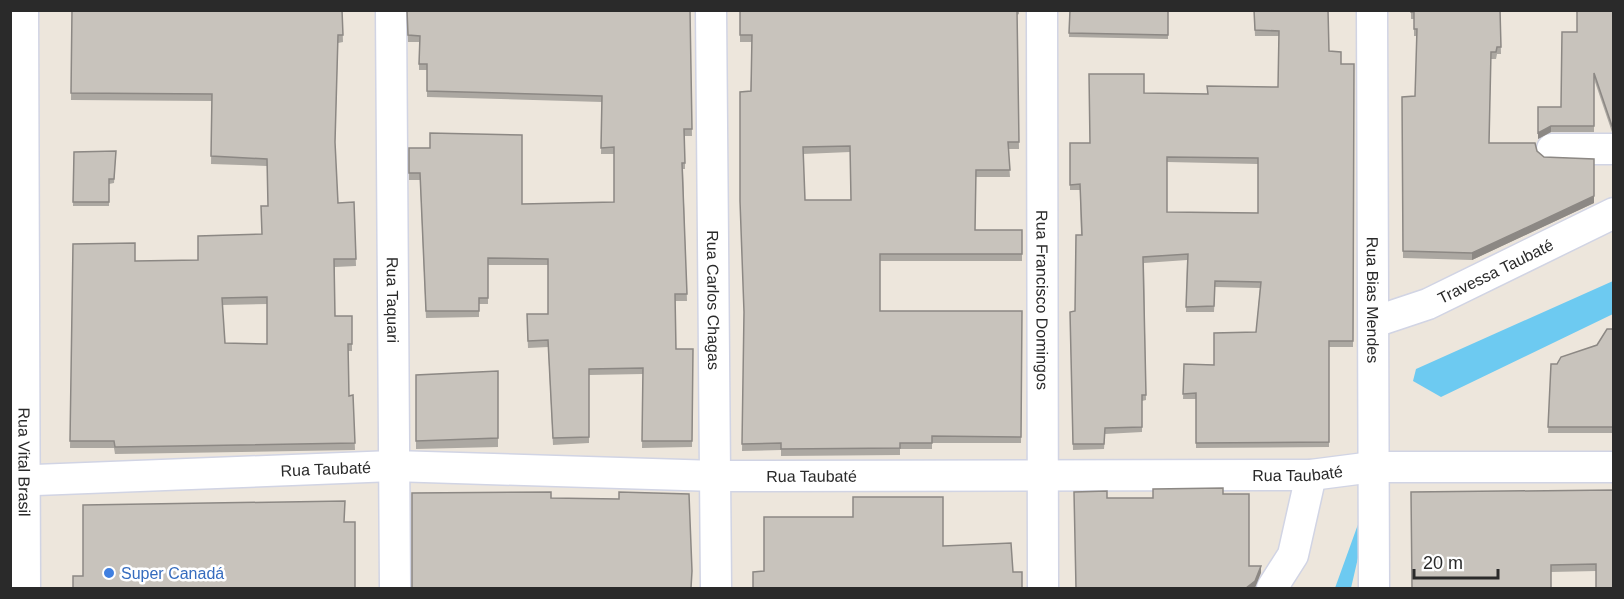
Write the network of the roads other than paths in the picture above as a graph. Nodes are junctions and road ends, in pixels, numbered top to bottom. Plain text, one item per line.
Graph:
1 (23, 10) edge
2 (391, 10) edge
3 (711, 10) edge
4 (1042, 10) edge
5 (1372, 10) edge
6 (1552, 149) dead end
7 (1614, 149) edge
8 (1614, 213) edge
9 (1374, 322) junction
10 (393, 466) junction
11 (1373, 467) junction
12 (1614, 467) edge
13 (1045, 474) junction
14 (1311, 475) junction
15 (716, 476) junction
16 (18, 481) edge
17 (25, 588) edge
18 (396, 588) edge
19 (716, 588) edge
20 (1043, 588) edge
21 (1272, 588) edge
22 (1374, 588) edge

1 - 16 street, Rua Vital Brasil
2 - 10 street, Rua Taquari
3 - 15 street, Rua Carlos Chagas
4 - 13 street, Rua Francisco Domingos
5 - 9 street, Rua Bias Mendes
6 - 7 street
8 - 9 street, Travessa Taubaté
9 - 11 street, Rua Bias Mendes
10 - 15 street, Rua Taubaté
10 - 16 street, Rua Taubaté
10 - 18 street, Rua Taquari
11 - 12 street, Rua Taubaté
11 - 14 street, Rua Taubaté
11 - 22 street, Rua Bias Mendes
13 - 14 street, Rua Taubaté
13 - 15 street, Rua Taubaté
13 - 20 street, Rua Francisco Domingos
14 - 21 street
15 - 19 street, Rua Carlos Chagas
16 - 17 street, Rua Vital Brasil

